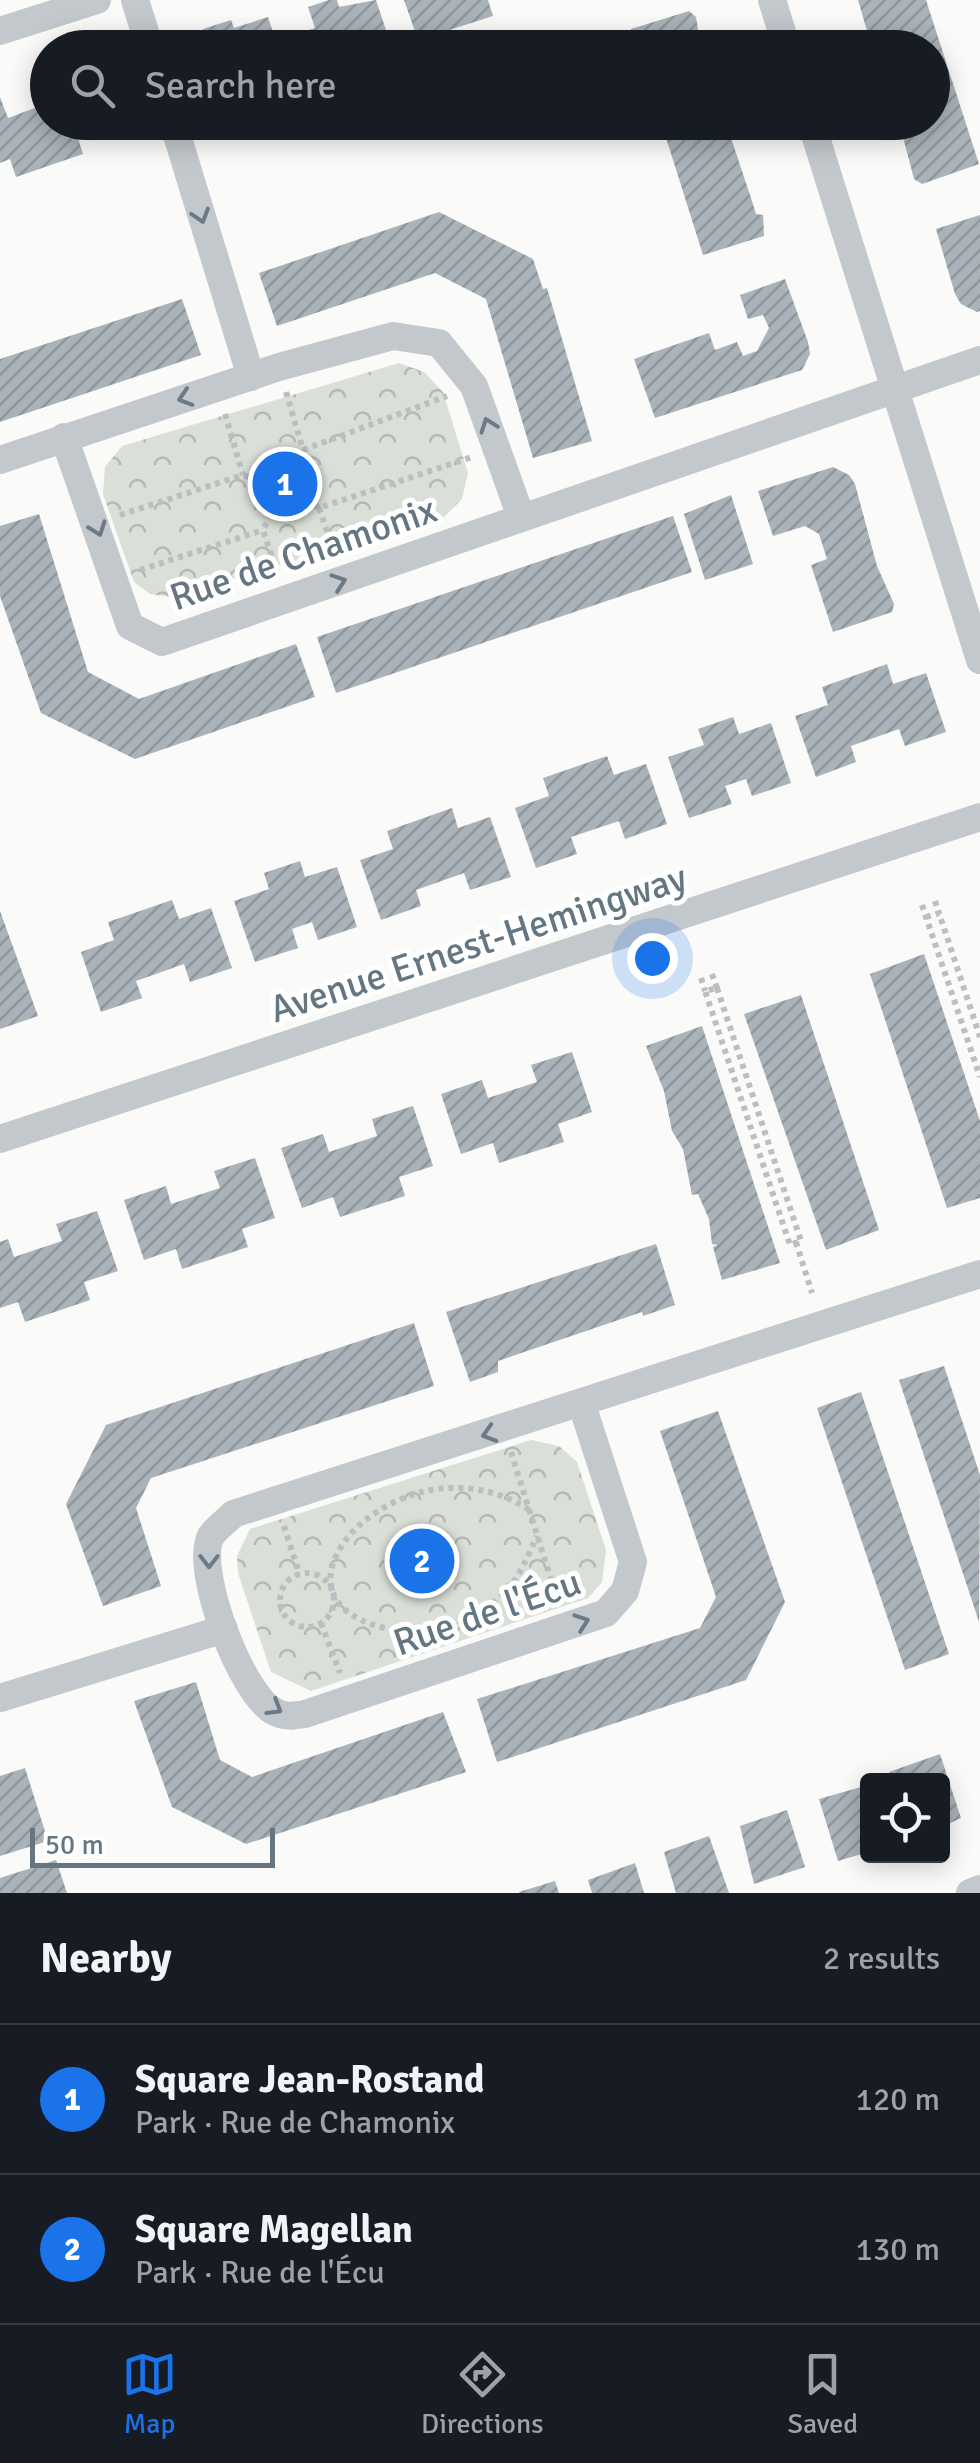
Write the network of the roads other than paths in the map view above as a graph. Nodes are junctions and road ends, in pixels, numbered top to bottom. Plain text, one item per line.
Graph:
1 (97, 0) edge
2 (135, 0) edge
3 (772, 0) edge
4 (144, 30) edge
5 (781, 30) edge
6 (0, 31) edge
7 (178, 140) edge
8 (817, 140) edge
9 (980, 360) edge
10 (250, 377) junction
11 (897, 389) junction
12 (64, 437) junction
13 (0, 460) edge
14 (521, 516) junction
15 (980, 660) edge
16 (980, 817) edge
17 (0, 1140) edge
18 (980, 1274) edge
19 (582, 1405) junction
20 (224, 1629) junction
21 (0, 1698) edge
22 (980, 1890) edge
23 (970, 1893) edge

1 - 6 street
2 - 4 street
3 - 5 street
7 -> 10 street
8 - 11 street
9 - 11 street, Rue de Chamonix
10 -> 12 street
14 -> 10 street
11 - 14 street, Rue de Chamonix
11 - 15 street
12 - 13 street
12 -> 14 street, Rue de Chamonix
16 - 17 street, Avenue Ernest-Hemingway
18 - 19 street, Rue de l'Écu
19 -> 20 street, Rue de l'Écu
20 -> 19 street, Rue de l'Écu
20 - 21 street
22 - 23 street

